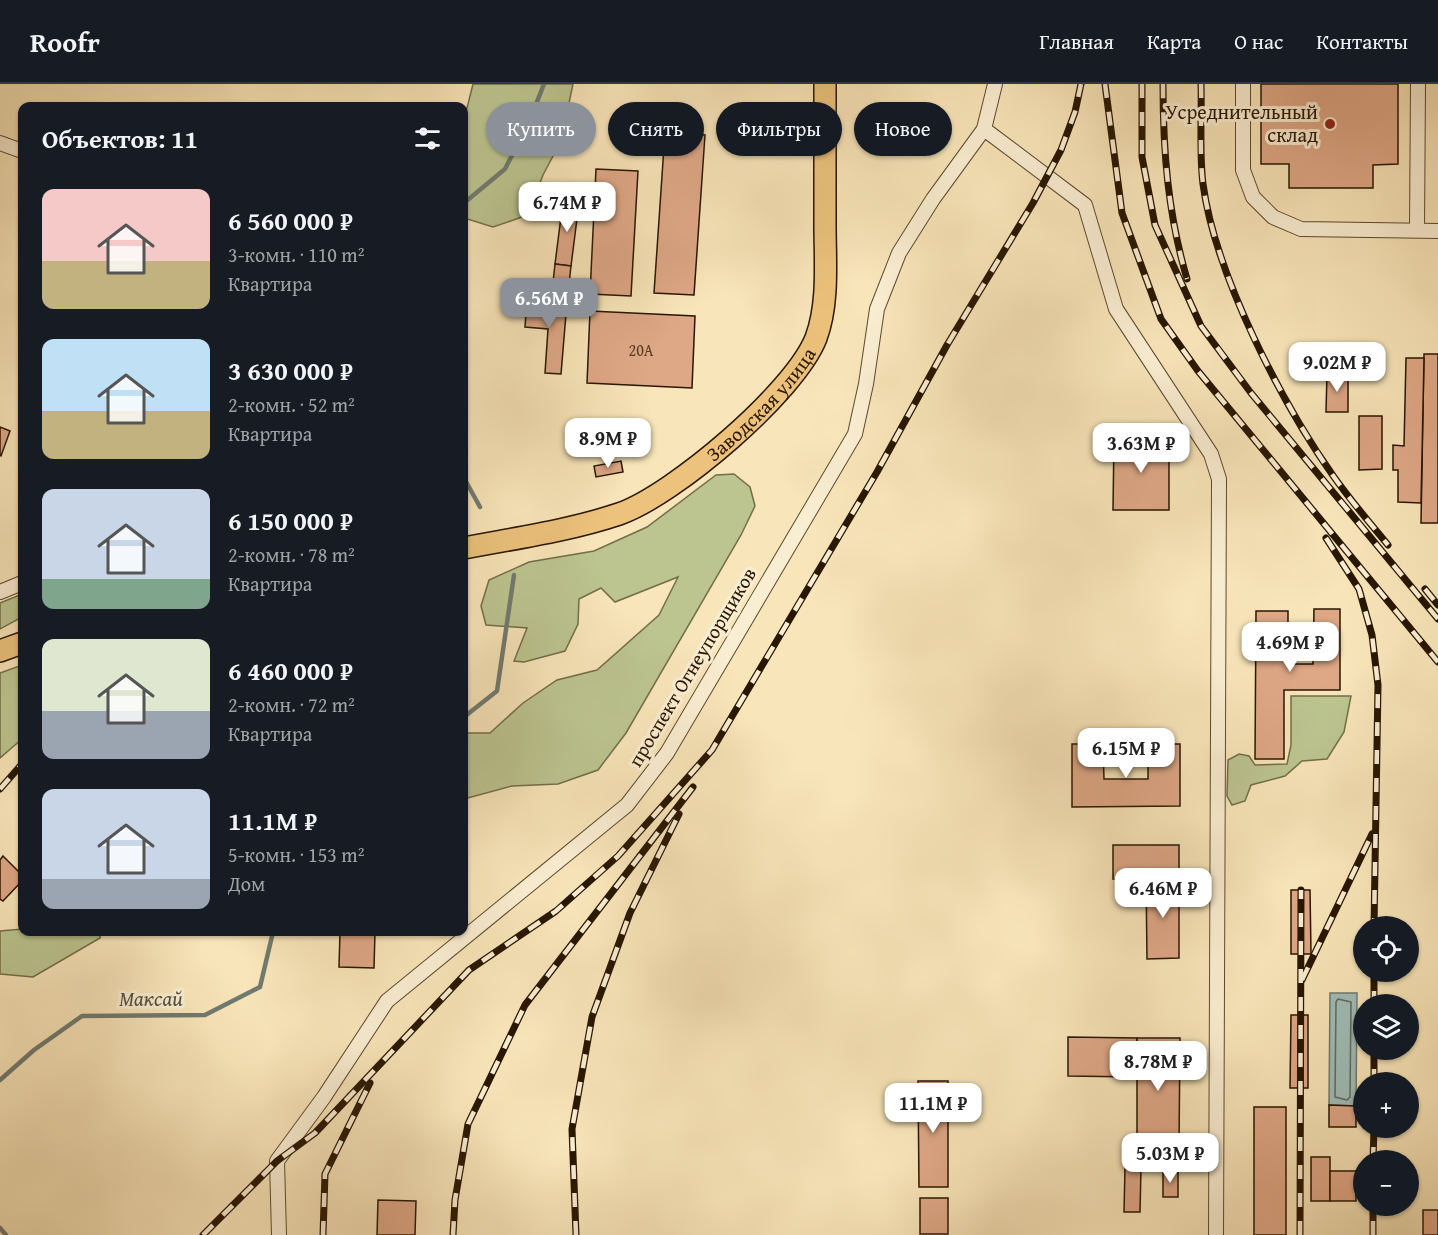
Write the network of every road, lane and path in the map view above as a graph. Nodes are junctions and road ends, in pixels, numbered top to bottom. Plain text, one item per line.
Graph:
1 (825, 84) edge
2 (995, 84) edge
3 (1243, 84) edge
4 (1418, 84) edge
5 (984, 129) junction
6 (0, 143) edge
7 (18, 150) edge
8 (1417, 230) junction
9 (1438, 231) edge
10 (468, 547) edge
11 (18, 585) edge
12 (0, 592) edge
13 (18, 644) edge
14 (0, 651) edge
15 (468, 935) edge
16 (467, 936) edge
17 (279, 1235) edge
18 (1216, 1235) edge

1 - 10 main road, Заводская улица
2 - 5 street
3 - 8 street
4 - 8 street
5 - 15 street, проспект Огнеупорщиков
5 - 18 street
6 - 7 street
8 - 9 street
11 - 12 street
13 - 14 main road
16 - 17 street, проспект Огнеупорщиков

